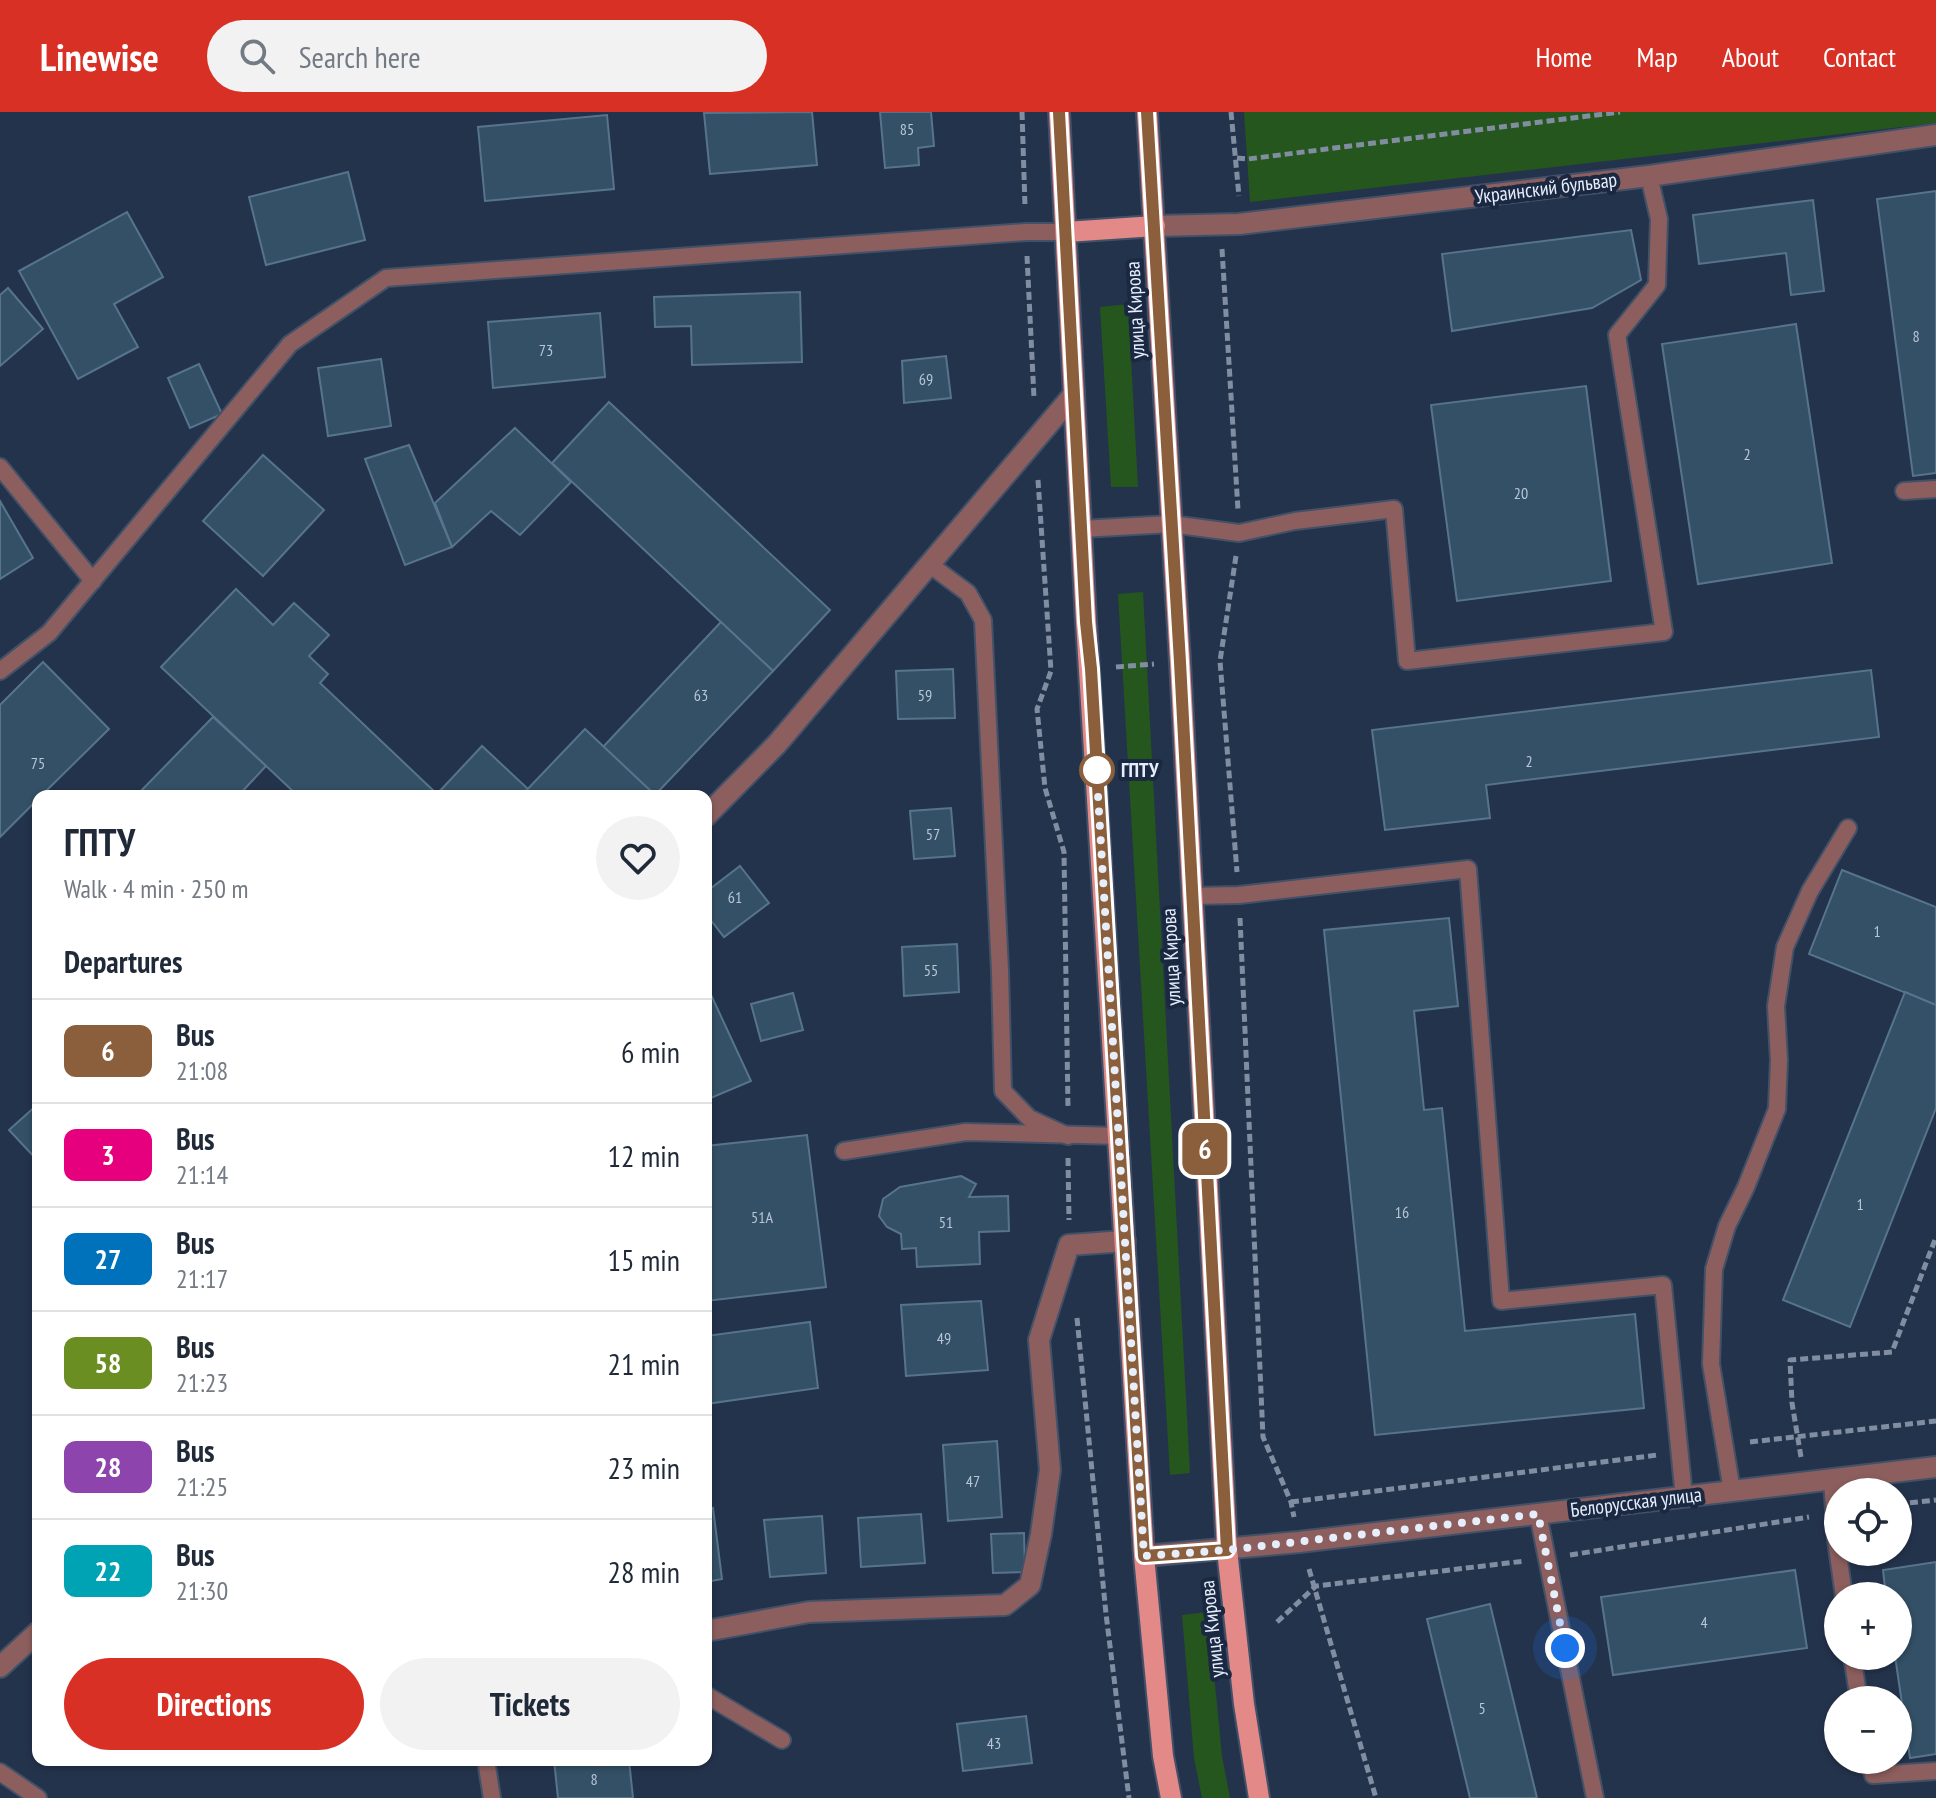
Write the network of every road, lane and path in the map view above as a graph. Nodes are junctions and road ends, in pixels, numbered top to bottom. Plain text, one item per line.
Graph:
1 (1022, 112) edge
2 (1059, 112) edge
3 (1147, 112) edge
4 (1231, 112) edge
5 (1620, 112) edge
6 (1936, 135) edge
7 (1237, 158) junction
8 (1649, 176) junction
9 (1239, 224) junction
10 (1155, 226) junction
11 (1026, 232) junction
12 (1066, 232) junction
13 (1074, 394) junction
14 (1036, 439) junction
15 (0, 467) edge
16 (1936, 489) edge
17 (1904, 491) dead end
18 (1171, 524) junction
19 (1081, 529) junction
20 (1239, 533) junction
21 (929, 564) junction
22 (93, 581) junction
23 (1220, 661) junction
24 (1180, 662) junction
25 (1, 669) edge
26 (1091, 669) junction
27 (1051, 671) junction
28 (712, 810) edge
29 (1848, 828) dead end
30 (1239, 895) junction
31 (1192, 896) junction
32 (1068, 1136) junction
33 (1119, 1136) junction
34 (844, 1151) dead end
35 (1936, 1237) edge
36 (1125, 1241) junction
37 (1069, 1245) junction
38 (1076, 1306) dead end
39 (1936, 1421) edge
40 (1798, 1436) junction
41 (1726, 1446) junction
42 (1679, 1452) junction
43 (1936, 1467) edge
44 (1841, 1478) edge
45 (1824, 1480) edge
46 (1805, 1482) junction
47 (1732, 1491) junction
48 (1684, 1497) junction
49 (1936, 1500) edge
50 (1291, 1502) junction
51 (1912, 1503) edge
52 (1538, 1514) junction
53 (1808, 1517) dead end
54 (1299, 1542) junction
55 (1227, 1550) junction
56 (1144, 1556) junction
57 (712, 1630) edge
58 (32, 1638) edge
59 (0, 1667) edge
60 (712, 1699) edge
61 (782, 1740) dead end
62 (487, 1766) edge
63 (1936, 1771) edge
64 (0, 1772) edge
65 (1912, 1773) edge
66 (38, 1798) edge
67 (492, 1798) edge
68 (1129, 1798) edge
69 (1171, 1798) edge
70 (1259, 1798) edge
71 (1376, 1798) edge
72 (1595, 1798) edge

1 - 11 path
2 - 12 main road
3 - 10 main road, улица Кирова
4 - 7 path
5 - 7 path
6 - 8 street, Украинский бульвар
7 - 9 path
8 - 9 street, Украинский бульвар
8 - 20 lane
9 - 10 street, Украинский бульвар
9 - 20 path
10 - 12 main road
10 - 18 main road, улица Кирова
11 - 12 lane
11 - 14 path
11 - 22 lane
12 - 13 main road
13 - 14 street
13 - 19 main road
14 - 21 street
14 - 27 path
15 - 22 lane
16 - 17 lane
18 - 19 lane
18 - 20 lane
18 - 24 main road, улица Кирова
19 - 26 main road
20 - 23 path
21 - 28 street
21 - 32 lane
22 - 25 lane
23 - 24 path
23 - 30 path
24 - 26 path
24 - 31 main road, улица Кирова
26 - 27 path
26 - 33 main road
27 - 32 path
29 - 41 lane
30 - 31 lane
30 - 42 lane
30 - 50 path
31 - 55 main road, улица Кирова
32 - 33 lane
32 - 34 lane
32 - 37 path
33 - 36 main road
35 - 40 path
36 - 37 street
36 - 56 main road
37 - 57 street
38 - 68 path
39 - 40 path
40 - 41 path
40 - 46 path
41 - 47 lane
42 - 48 lane
42 - 50 path
43 - 44 street, Белорусская улица
45 - 46 street, Белорусская улица
46 - 47 street, Белорусская улица
46 - 53 path
47 - 48 street, Белорусская улица
48 - 52 street, Белорусская улица
49 - 51 path
50 - 54 path
52 - 54 street, Белорусская улица
52 - 72 lane
54 - 55 street, Белорусская улица
54 - 71 path
55 - 56 street, Белорусская улица
55 - 70 main road, улица Кирова
56 - 69 main road
58 - 59 street
60 - 61 lane
62 - 67 lane
63 - 65 lane
64 - 66 lane

